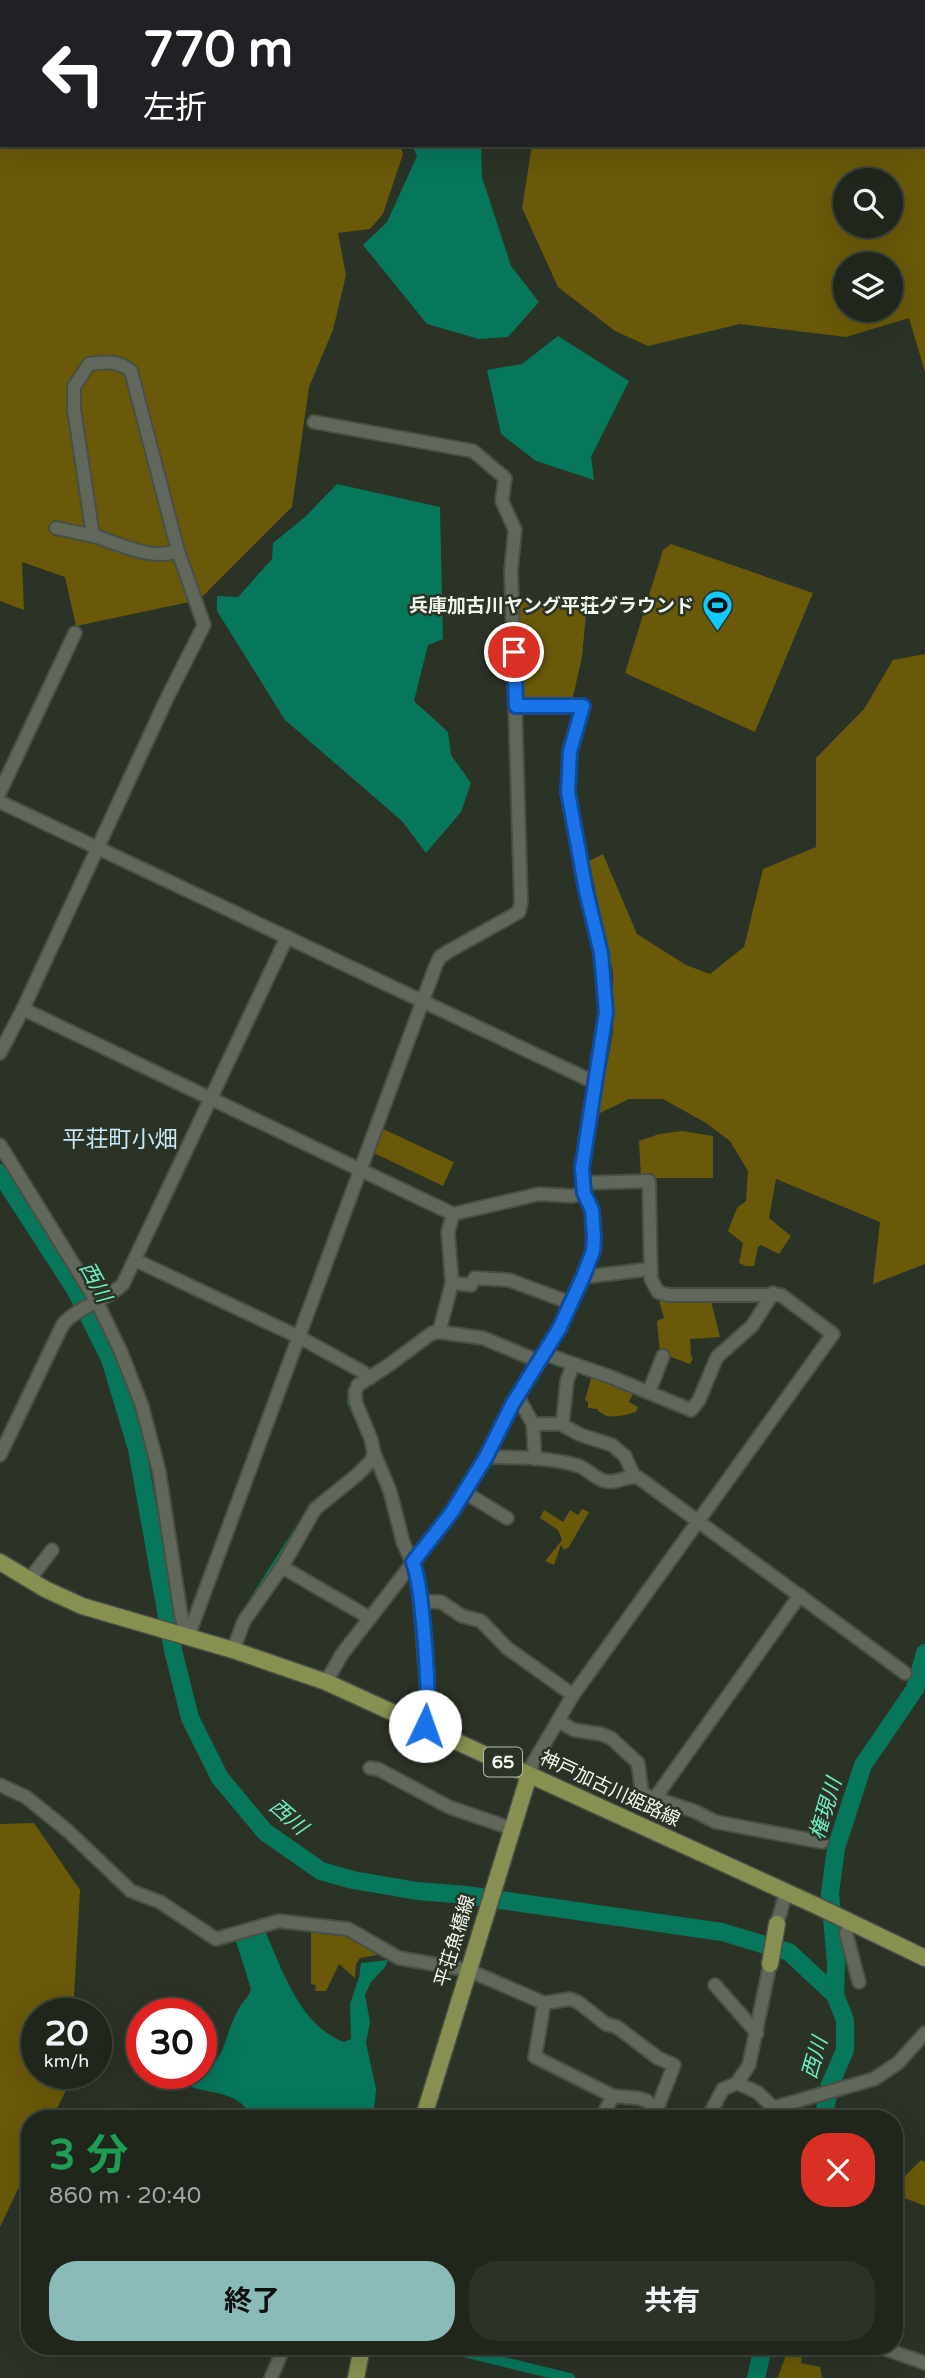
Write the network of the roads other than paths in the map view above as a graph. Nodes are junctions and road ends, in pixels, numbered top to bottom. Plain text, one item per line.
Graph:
1 (314, 422) dead end
2 (56, 528) dead end
3 (93, 536) junction
4 (178, 551) junction
5 (75, 633) dead end
6 (516, 706) junction
7 (0, 792) edge
8 (0, 802) edge
9 (97, 849) junction
10 (287, 937) junction
11 (422, 1001) junction
12 (23, 1009) junction
13 (0, 1053) edge
14 (596, 1083) junction
15 (212, 1097) junction
16 (0, 1145) edge
17 (360, 1169) junction
18 (583, 1188) junction
19 (453, 1214) junction
20 (135, 1260) junction
21 (651, 1269) junction
22 (583, 1277) junction
23 (453, 1283) junction
24 (773, 1293) junction
25 (97, 1302) junction
26 (571, 1303) junction
27 (439, 1332) junction
28 (299, 1337) junction
29 (663, 1356) dead end
30 (541, 1357) junction
31 (573, 1364) junction
32 (370, 1378) junction
33 (649, 1392) junction
34 (518, 1397) junction
35 (560, 1423) junction
36 (533, 1424) junction
37 (374, 1453) junction
38 (0, 1455) edge
39 (486, 1457) junction
40 (535, 1459) junction
41 (634, 1476) junction
42 (464, 1492) junction
43 (507, 1518) dead end
44 (699, 1521) junction
45 (52, 1550) dead end
46 (0, 1562) edge
47 (413, 1562) junction
48 (282, 1567) junction
49 (29, 1580) junction
50 (800, 1595) junction
51 (421, 1601) junction
52 (370, 1618) junction
53 (185, 1636) junction
54 (233, 1650) junction
55 (905, 1673) dead end
56 (326, 1682) junction
57 (573, 1695) junction
58 (558, 1721) junction
59 (425, 1726) junction
60 (370, 1768) dead end
61 (529, 1775) junction
62 (0, 1784) edge
63 (655, 1798) junction
64 (513, 1829) junction
65 (822, 1842) dead end
66 (786, 1892) junction
67 (848, 1921) junction
68 (777, 1926) joint
69 (925, 1958) edge
70 (771, 1963) joint
71 (468, 1970) junction
72 (859, 1982) dead end
73 (715, 1985) dead end
74 (544, 2003) junction
75 (757, 2033) junction
76 (925, 2033) edge
77 (737, 2083) junction
78 (613, 2096) junction
79 (776, 2107) junction
80 (657, 2109) joint
81 (428, 2110) edge
82 (606, 2110) edge
83 (712, 2110) edge
84 (774, 2110) edge
85 (281, 2355) edge
86 (360, 2355) edge
87 (902, 2355) edge
88 (925, 2363) edge
89 (271, 2378) edge
90 (356, 2378) edge

1 - 6 street
2 - 3 street
3 - 4 street
3 - 4 street
4 - 9 street
5 - 7 street
6 - 11 street
6 - 14 street
8 - 9 street
9 - 10 street
9 - 12 street
10 - 11 street
10 - 15 street
11 - 14 street
11 - 17 street
12 - 13 street
12 - 15 street
14 - 18 street
15 - 17 street
15 - 20 street
16 - 25 street
17 - 19 street
17 - 28 street
18 - 19 street
18 - 21 street
18 - 22 street
19 - 23 street
20 - 25 street
20 - 28 street
21 - 22 street
21 - 24 street
22 - 26 street
23 - 26 street
23 - 27 street
24 - 33 street
24 - 44 street
25 - 38 street
25 - 53 street
26 - 30 street
27 - 30 street
27 - 32 street
28 - 32 street
28 - 53 street
29 - 33 street
30 - 31 street
30 - 34 street
31 - 33 street
31 - 35 street
32 - 37 street
34 - 36 street
34 - 39 street
35 - 36 street
35 - 41 street
36 - 40 street
37 - 47 street
37 - 48 street
39 - 40 street
39 - 42 street
40 - 41 street
41 - 44 street
42 - 43 street
42 - 47 street
44 - 50 street
44 - 57 street
45 - 49 street
46 - 49 main road, 神戸加古川姫路線 / 65
47 - 51 street
47 - 52 street
48 - 52 street
48 - 54 street
49 - 53 main road, 神戸加古川姫路線 / 65
50 - 55 street
50 - 63 street
51 - 57 street
51 - 59 street
52 - 56 street
53 - 54 main road, 神戸加古川姫路線 / 65
54 - 56 main road, 神戸加古川姫路線 / 65
56 - 59 main road, 神戸加古川姫路線 / 65
57 - 58 street
58 - 61 street
58 - 63 street
59 - 61 main road, 神戸加古川姫路線 / 65
60 - 64 street
61 - 64 main road, 平荘魚橋線
61 - 66 main road, 神戸加古川姫路線 / 65
62 - 71 street
63 - 65 street
64 - 71 main road, 平荘魚橋線
66 - 67 main road, 神戸加古川姫路線 / 65
66 - 68 street
67 - 69 main road, 神戸加古川姫路線 / 65
67 - 72 street
68 - 70 main road
70 - 75 street
71 - 74 street
71 - 81 main road, 平荘魚橋線
73 - 75 street
74 - 78 street
74 - 80 street
75 - 77 street
76 - 79 street
77 - 79 street
77 - 83 street
78 - 80 street
78 - 82 street
79 - 84 street
85 - 89 street
86 - 90 main road
87 - 88 street

